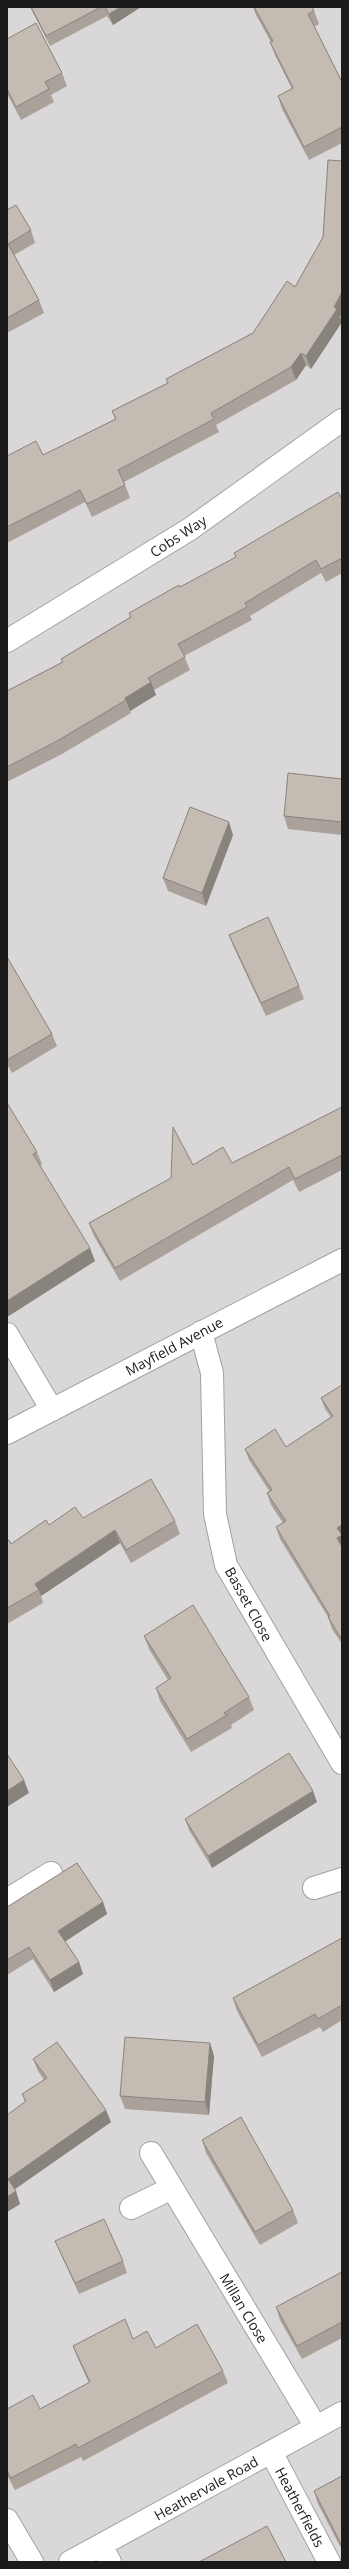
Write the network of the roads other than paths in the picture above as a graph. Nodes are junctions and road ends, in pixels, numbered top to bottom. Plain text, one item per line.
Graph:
1 (342, 420) edge
2 (7, 641) edge
3 (342, 1260) edge
4 (201, 1332) junction
5 (7, 1334) edge
6 (52, 1410) junction
7 (7, 1434) edge
8 (342, 1763) edge
9 (51, 1873) dead end
10 (342, 1879) edge
11 (314, 1888) dead end
12 (9, 1893) edge
13 (151, 2153) dead end
14 (172, 2188) junction
15 (131, 2208) dead end
16 (342, 2414) edge
17 (316, 2428) junction
18 (271, 2452) junction
19 (7, 2520) edge
20 (105, 2554) edge
21 (32, 2562) edge
22 (70, 2562) edge
23 (329, 2562) edge

1 - 2 street, Cobs Way
3 - 4 street, Mayfield Avenue
4 - 6 street, Mayfield Avenue
4 - 8 street, Basset Close
5 - 6 street
6 - 7 street, Mayfield Avenue
9 - 12 street
10 - 11 street
13 - 14 street, Millan Close
14 - 15 street
14 - 17 street, Millan Close
16 - 17 street, Heathervale Road
17 - 18 street, Heathervale Road
18 - 20 street, Heathervale Road
18 - 23 street, Heatherfields
19 - 21 street
20 - 22 street, Heathervale Road

